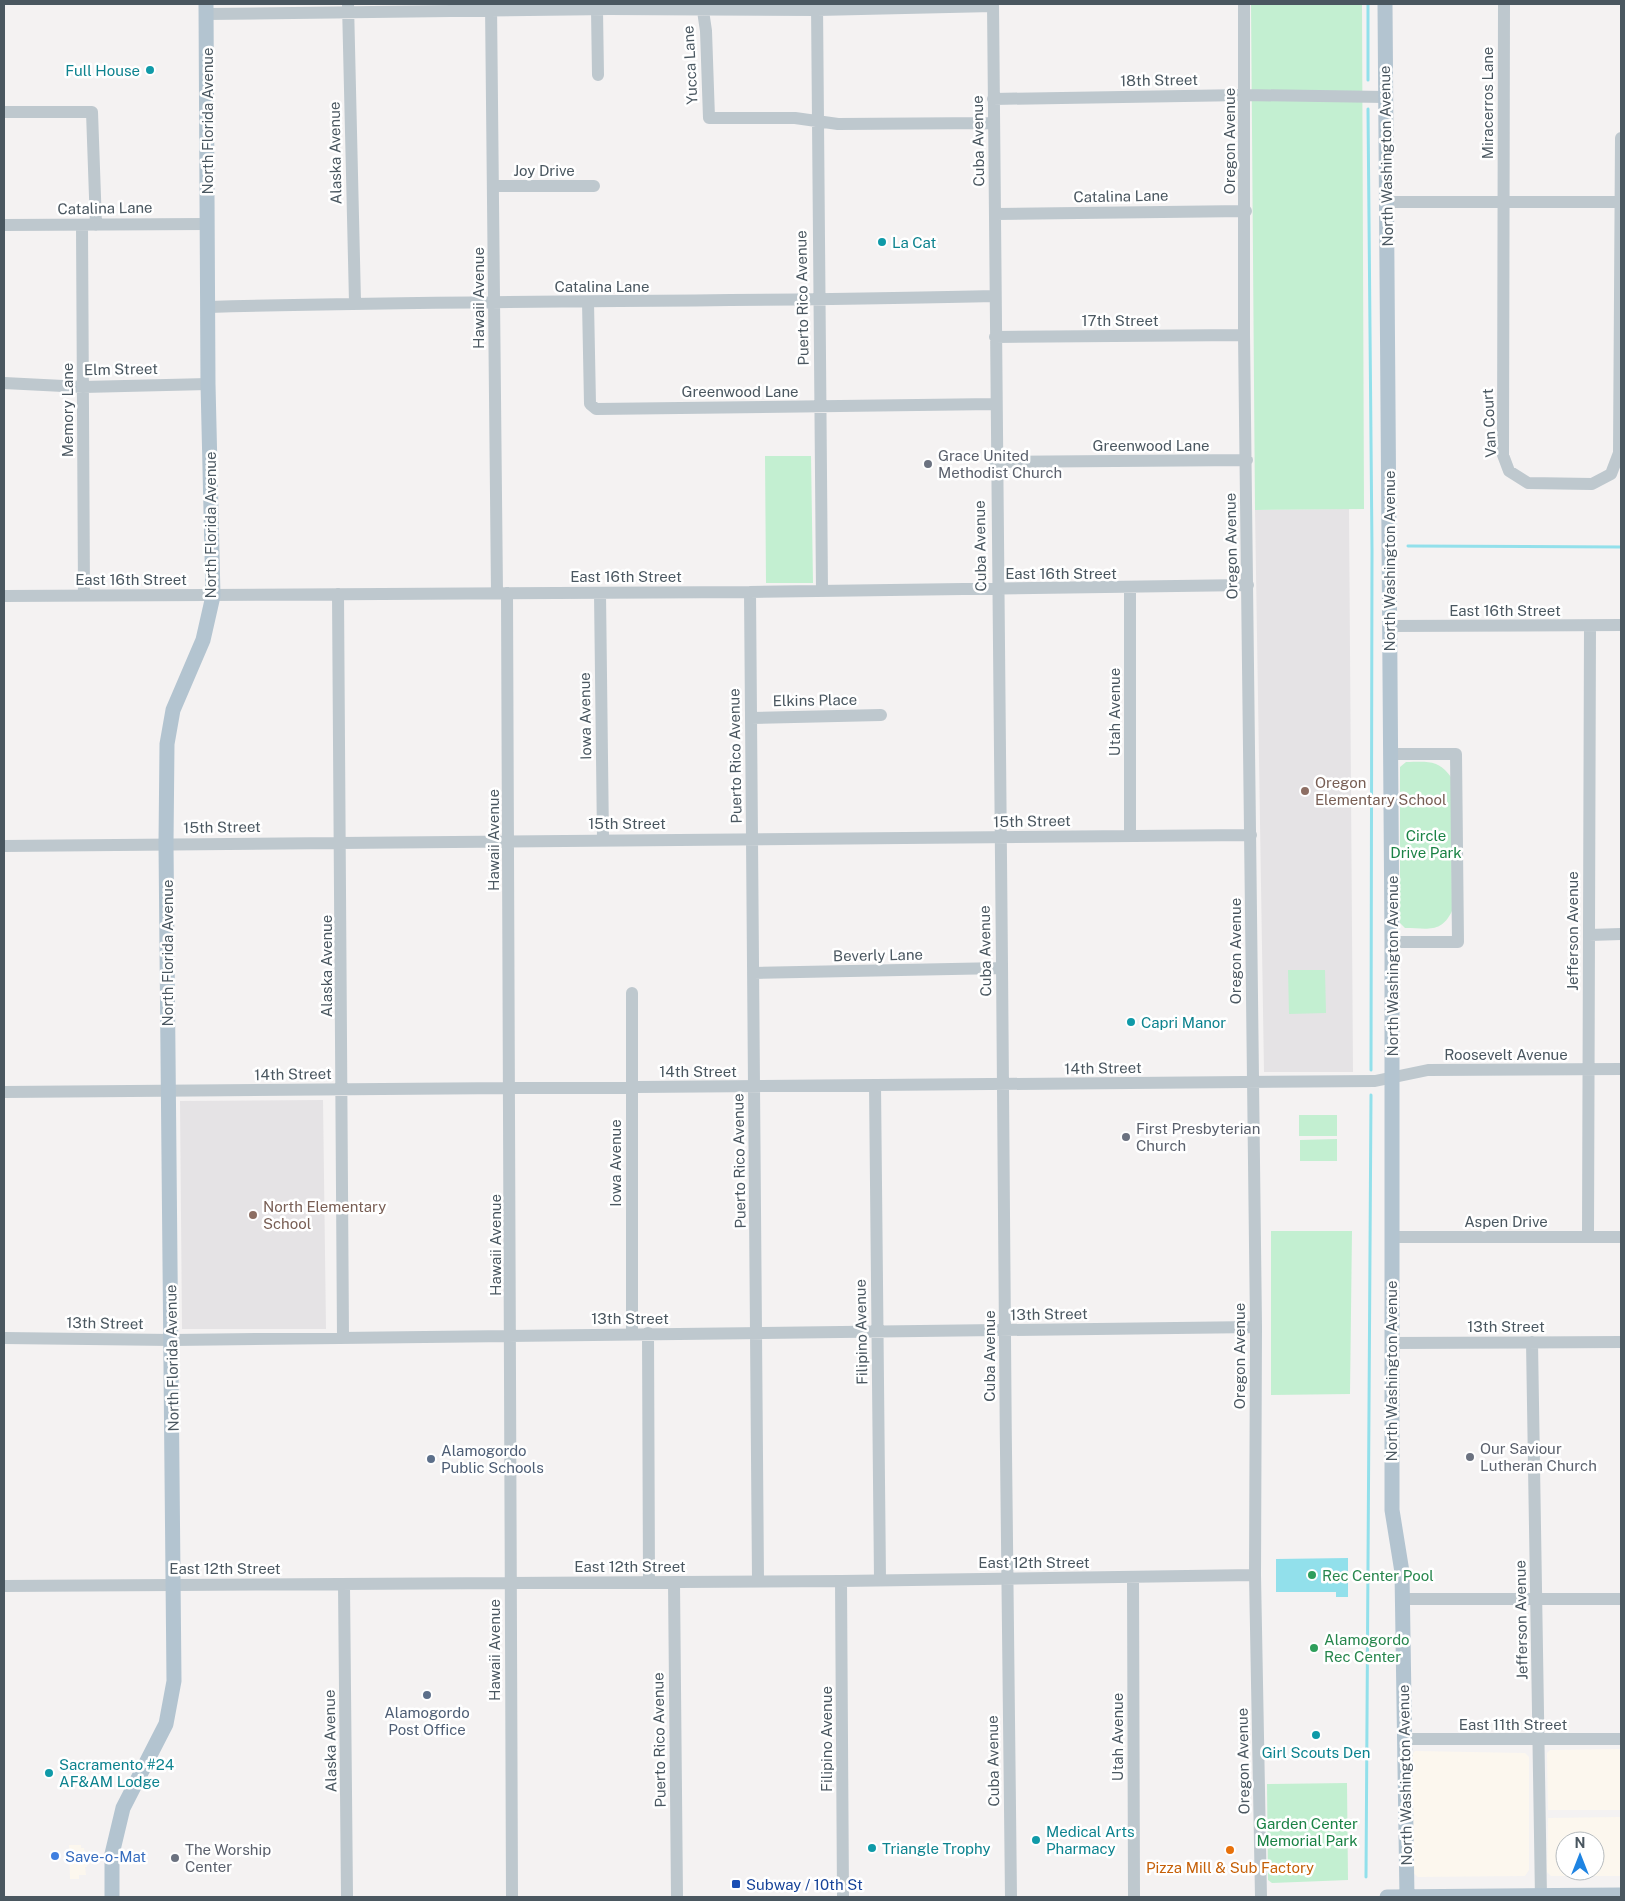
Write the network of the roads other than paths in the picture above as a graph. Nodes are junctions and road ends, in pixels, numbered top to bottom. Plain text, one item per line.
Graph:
1 (1244, 4) edge
2 (1385, 4) edge
3 (1504, 4) edge
4 (993, 5) edge
5 (702, 7) edge
6 (817, 7) edge
7 (491, 8) edge
8 (605, 8) edge
9 (206, 9) edge
10 (348, 9) edge
11 (598, 75) dead end
12 (1245, 95) junction
13 (1385, 96) junction
14 (993, 99) junction
15 (4, 112) edge
16 (816, 120) junction
17 (992, 124) junction
18 (1621, 138) edge
19 (494, 186) junction
20 (594, 186) dead end
21 (1387, 202) junction
22 (1503, 202) junction
23 (1621, 202) edge
24 (1246, 211) junction
25 (996, 214) junction
26 (207, 224) junction
27 (4, 225) edge
28 (82, 225) junction
29 (96, 225) junction
30 (995, 296) junction
31 (818, 300) junction
32 (355, 302) junction
33 (493, 302) junction
34 (588, 302) junction
35 (209, 307) junction
36 (1244, 335) junction
37 (995, 337) junction
38 (4, 383) edge
39 (208, 384) junction
40 (83, 387) junction
41 (995, 404) junction
42 (821, 407) junction
43 (1247, 460) junction
44 (995, 462) junction
45 (1248, 585) junction
46 (1130, 588) junction
47 (996, 589) junction
48 (822, 591) junction
49 (750, 592) junction
50 (502, 593) junction
51 (600, 593) junction
52 (338, 594) junction
53 (84, 595) junction
54 (4, 596) edge
55 (212, 596) junction
56 (1389, 626) junction
57 (1590, 626) junction
58 (1621, 626) edge
59 (881, 715) dead end
60 (750, 718) junction
61 (1390, 754) junction
62 (1251, 835) junction
63 (1130, 836) junction
64 (1000, 838) junction
65 (603, 839) junction
66 (752, 840) junction
67 (510, 841) junction
68 (341, 842) junction
69 (166, 844) junction
70 (4, 846) edge
71 (1621, 934) edge
72 (1589, 935) junction
73 (1392, 942) junction
74 (1002, 968) junction
75 (754, 973) junction
76 (632, 993) dead end
77 (1621, 1069) edge
78 (1587, 1071) junction
79 (1392, 1078) junction
80 (1252, 1082) junction
81 (875, 1085) junction
82 (1002, 1085) junction
83 (631, 1087) junction
84 (754, 1087) junction
85 (511, 1088) junction
86 (343, 1090) junction
87 (168, 1091) junction
88 (4, 1092) edge
89 (1391, 1237) junction
90 (1588, 1237) junction
91 (1621, 1237) edge
92 (1256, 1327) junction
93 (1005, 1331) junction
94 (877, 1333) junction
95 (632, 1334) junction
96 (648, 1334) junction
97 (756, 1334) junction
98 (512, 1335) junction
99 (4, 1338) edge
100 (343, 1338) junction
101 (172, 1340) junction
102 (1532, 1342) junction
103 (1621, 1342) edge
104 (1391, 1343) junction
105 (1255, 1575) junction
106 (1006, 1578) junction
107 (1133, 1578) junction
108 (880, 1579) junction
109 (758, 1580) junction
110 (649, 1581) junction
111 (841, 1581) junction
112 (674, 1582) junction
113 (510, 1583) junction
114 (175, 1584) junction
115 (344, 1585) junction
116 (4, 1586) edge
117 (1403, 1599) junction
118 (1621, 1599) edge
119 (1537, 1600) junction
120 (1405, 1739) junction
121 (1621, 1739) edge
122 (1540, 1741) junction
123 (1621, 1895) edge
124 (1541, 1896) edge
125 (112, 1897) edge
126 (347, 1897) edge
127 (512, 1897) edge
128 (677, 1897) edge
129 (843, 1897) edge
130 (1011, 1897) edge
131 (1134, 1897) edge
132 (1262, 1897) edge
133 (1387, 1897) edge
134 (1407, 1897) edge

1 - 12 street, Oregon Avenue
2 - 13 main road, North Washington Avenue
3 - 22 street, Miracerros Lane
4 - 6 street
4 - 14 street, Cuba Avenue
5 - 6 street
5 - 8 street
5 - 16 street, Yucca Lane
6 - 16 street, Puerto Rico Avenue
7 - 8 street
7 - 10 street
7 - 19 street, Hawaii Avenue
8 - 11 street
9 - 10 street
9 - 26 main road, North Florida Avenue
10 - 32 street, Alaska Avenue
12 - 13 street, 18th Street
12 - 14 street, 18th Street
12 - 24 street, Oregon Avenue
13 - 21 main road, North Washington Avenue
14 - 17 street, Cuba Avenue
15 - 29 street
16 - 17 street
16 - 31 street, Puerto Rico Avenue
17 - 25 street, Cuba Avenue
18 - 23 street, Van Court
19 - 20 street, Joy Drive
19 - 33 street, Hawaii Avenue
21 - 22 street
21 - 56 main road, North Washington Avenue
22 - 23 street
22 - 23 street, Van Court
24 - 25 street, Catalina Lane
24 - 36 street, Oregon Avenue
25 - 30 street, Cuba Avenue
26 - 29 street, Catalina Lane
26 - 35 main road, North Florida Avenue
27 - 28 street, Catalina Lane
28 - 29 street, Catalina Lane
28 - 40 street, Memory Lane
30 - 31 street, Catalina Lane
30 - 37 street, Cuba Avenue
31 - 34 street, Catalina Lane
31 - 42 street, Puerto Rico Avenue
32 - 33 street, Catalina Lane
32 - 35 street, Catalina Lane
33 - 34 street, Catalina Lane
33 - 50 street, Hawaii Avenue
34 - 42 street, Greenwood Lane
35 - 39 main road, North Florida Avenue
36 - 37 street, 17th Street
36 - 43 street, Oregon Avenue
37 - 41 street, Cuba Avenue
38 - 40 street, Elm Street
39 - 40 street, Elm Street
39 - 55 main road, North Florida Avenue
40 - 53 street, Memory Lane
41 - 42 street, Greenwood Lane
41 - 44 street, Cuba Avenue
42 - 48 street, Puerto Rico Avenue
43 - 44 street, Greenwood Lane
43 - 45 street, Oregon Avenue
44 - 47 street, Cuba Avenue
45 - 46 street, East 16th Street
45 - 62 street, Oregon Avenue
46 - 47 street, East 16th Street
46 - 63 street, Utah Avenue
47 - 48 street, East 16th Street
47 - 64 street, Cuba Avenue
48 - 49 street, East 16th Street
49 - 51 street, East 16th Street
49 - 60 street, Puerto Rico Avenue
50 - 51 street, East 16th Street
50 - 52 street, East 16th Street
50 - 67 street, Hawaii Avenue
51 - 65 street, Iowa Avenue
52 - 55 street, East 16th Street
52 - 68 street, Alaska Avenue
53 - 54 street, East 16th Street
53 - 55 street, East 16th Street
55 - 69 main road, North Florida Avenue
56 - 57 street, East 16th Street
56 - 61 main road, North Washington Avenue
57 - 58 street, East 16th Street
57 - 72 street, Jefferson Avenue
59 - 60 street, Elkins Place
60 - 66 street, Puerto Rico Avenue
61 - 73 main road, North Washington Avenue
61 - 73 street
62 - 63 street, 15th Street
62 - 80 street, Oregon Avenue
63 - 64 street, 15th Street
64 - 66 street, 15th Street
64 - 74 street, Cuba Avenue
65 - 66 street, 15th Street
65 - 67 street, 15th Street
66 - 75 street, Puerto Rico Avenue
67 - 68 street, 15th Street
67 - 85 street, Hawaii Avenue
68 - 69 street, 15th Street
68 - 86 street, Alaska Avenue
69 - 70 street, 15th Street
69 - 87 main road, North Florida Avenue
71 - 72 street
72 - 78 street, Jefferson Avenue
73 - 79 main road, North Washington Avenue
74 - 75 street, Beverly Lane
74 - 82 street, Cuba Avenue
75 - 84 street, Puerto Rico Avenue
76 - 83 street, Iowa Avenue
77 - 78 street, Roosevelt Avenue
78 - 79 street, Roosevelt Avenue
78 - 90 street, Jefferson Avenue
79 - 80 street, 14th Street
79 - 89 main road, North Washington Avenue
80 - 82 street, 14th Street
80 - 92 street, Oregon Avenue
81 - 82 street, 14th Street
81 - 84 street, 14th Street
81 - 94 street, Filipino Avenue
82 - 93 street, Cuba Avenue
83 - 84 street, 14th Street
83 - 85 street, 14th Street
83 - 95 street, Iowa Avenue
84 - 97 street, Puerto Rico Avenue
85 - 86 street, 14th Street
85 - 98 street, Hawaii Avenue
86 - 87 street, 14th Street
86 - 100 street, Alaska Avenue
87 - 88 street, 14th Street
87 - 101 main road, North Florida Avenue
89 - 90 street, Aspen Drive
89 - 104 main road, North Washington Avenue
90 - 91 street, Aspen Drive
92 - 93 street, 13th Street
92 - 105 street, Oregon Avenue
93 - 94 street, 13th Street
93 - 106 street, Cuba Avenue
94 - 97 street, 13th Street
94 - 108 street, Filipino Avenue
95 - 96 street, 13th Street
95 - 98 street, 13th Street
96 - 97 street, 13th Street
96 - 110 street
97 - 109 street, Puerto Rico Avenue
98 - 100 street, 13th Street
98 - 113 street, Hawaii Avenue
99 - 101 street, 13th Street
100 - 101 street, 13th Street
101 - 114 main road, North Florida Avenue
102 - 103 street, 13th Street
102 - 104 street, 13th Street
102 - 119 street, Jefferson Avenue
104 - 117 main road, North Washington Avenue
105 - 107 street, East 12th Street
105 - 132 street, Oregon Avenue
106 - 107 street, East 12th Street
106 - 108 street, East 12th Street
106 - 130 street, Cuba Avenue
107 - 131 street, Utah Avenue
108 - 111 street, East 12th Street
109 - 111 street, East 12th Street
109 - 112 street, East 12th Street
110 - 112 street, East 12th Street
110 - 113 street, East 12th Street
111 - 129 street, Filipino Avenue
112 - 128 street, Puerto Rico Avenue
113 - 115 street, East 12th Street
113 - 127 street, Hawaii Avenue
114 - 115 street, East 12th Street
114 - 116 street, East 12th Street
114 - 125 main road, North Florida Avenue
115 - 126 street, Alaska Avenue
117 - 119 street
117 - 120 main road, North Washington Avenue
118 - 119 street
119 - 122 street, Jefferson Avenue
120 - 122 street, East 11th Street
120 - 134 main road, North Washington Avenue
121 - 122 street, East 11th Street
122 - 124 street, Jefferson Avenue
123 - 124 main road
124 - 134 main road
133 - 134 main road

